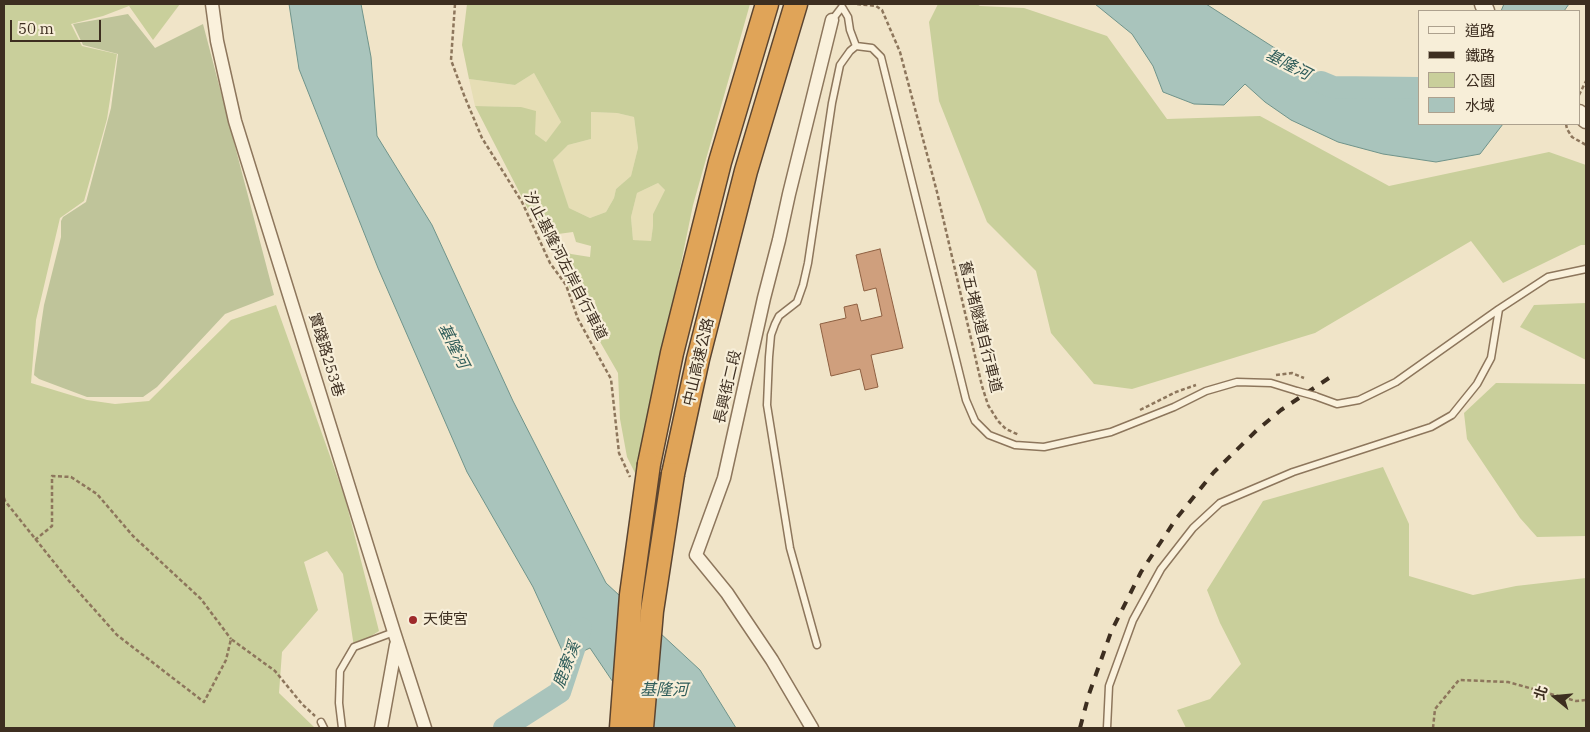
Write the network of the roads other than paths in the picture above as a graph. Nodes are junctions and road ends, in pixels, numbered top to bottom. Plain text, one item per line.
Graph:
1 (212, 4) edge
2 (767, 4) edge
3 (796, 4) edge
4 (832, 20) joint
5 (856, 46) junction
6 (1586, 269) edge
7 (1499, 309) junction
8 (395, 637) junction
9 (817, 645) dead end
10 (390, 682) junction
11 (411, 684) junction
12 (342, 728) edge
13 (381, 728) edge
14 (426, 728) edge
15 (621, 728) edge
16 (642, 728) edge
17 (812, 728) edge
18 (1107, 728) edge

1 - 8 street, 實踐路253巷
2 - 15 highway, 中山高速公路, bridge
3 - 16 highway, 中山高速公路, bridge
4 - 5 lane
4 - 17 street, 長興街二段
5 - 7 lane, bridge
5 - 9 lane
6 - 7 lane
7 - 18 lane
8 - 10 street
8 - 11 street, 實踐路253巷
8 - 12 lane
10 - 11 street
10 - 13 street
11 - 14 street, 實踐路253巷

